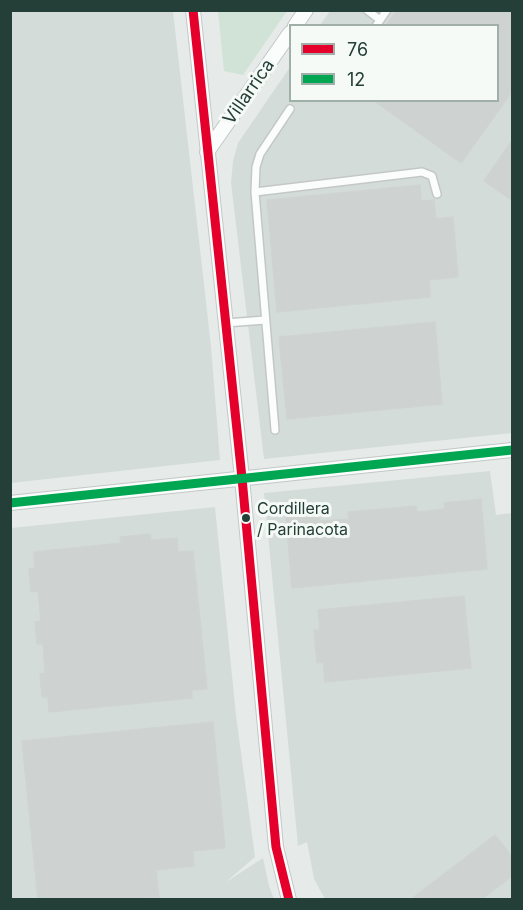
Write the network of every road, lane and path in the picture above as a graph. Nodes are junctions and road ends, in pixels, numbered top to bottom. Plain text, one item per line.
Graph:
1 (193, 10) edge
2 (306, 10) edge
3 (367, 10) edge
4 (387, 10) edge
5 (378, 23) edge
6 (296, 24) edge
7 (289, 36) edge
8 (290, 109) dead end
9 (207, 152) junction
10 (255, 192) junction
11 (437, 194) dead end
12 (265, 320) junction
13 (226, 323) junction
14 (275, 430) dead end
15 (513, 450) edge
16 (242, 478) junction
17 (10, 503) edge
18 (289, 900) edge

1 - 9 street
2 - 6 street
3 - 5 lane
4 - 5 lane
7 - 9 street, Villarrica
8 - 10 lane
9 - 13 street
10 - 11 lane
10 - 12 lane
12 - 13 lane
12 - 14 lane
13 - 16 street
15 - 16 street
16 - 17 street
16 - 18 street

